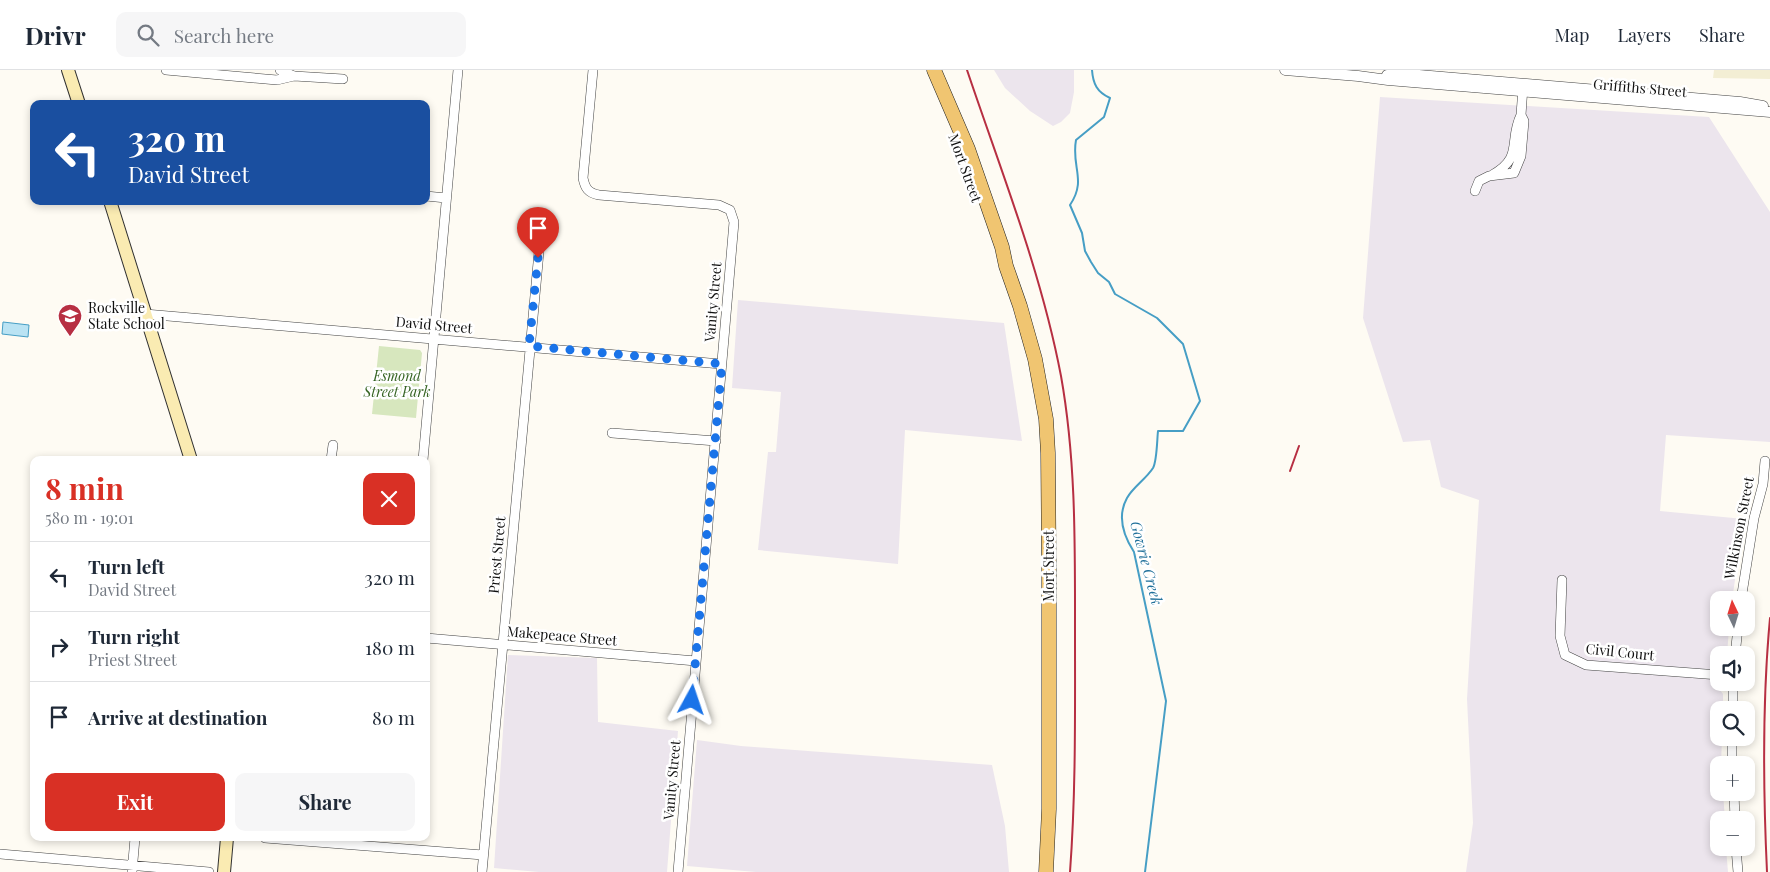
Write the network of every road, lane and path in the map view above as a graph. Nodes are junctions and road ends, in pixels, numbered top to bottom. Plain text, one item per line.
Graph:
1 (70, 70) edge
2 (166, 70) edge
3 (280, 70) edge
4 (458, 70) edge
5 (593, 70) edge
6 (925, 70) edge
7 (934, 70) edge
8 (1285, 70) edge
9 (294, 76) junction
10 (343, 79) dead end
11 (1523, 88) junction
12 (78, 100) edge
13 (1770, 108) edge
14 (1770, 112) edge
15 (1475, 191) dead end
16 (430, 196) edge
17 (446, 198) junction
18 (111, 205) edge
19 (540, 241) dead end
20 (1006, 266) junction
21 (145, 314) junction
22 (434, 339) junction
23 (529, 346) junction
24 (722, 364) junction
25 (612, 432) dead end
26 (716, 441) junction
27 (333, 445) dead end
28 (190, 456) edge
29 (332, 456) edge
30 (423, 456) edge
31 (1765, 461) dead end
32 (1562, 580) dead end
33 (1742, 591) edge
34 (430, 638) edge
35 (503, 645) junction
36 (696, 661) junction
37 (1710, 674) edge
38 (135, 841) edge
39 (227, 841) edge
40 (332, 841) edge
41 (397, 841) edge
42 (396, 848) junction
43 (0, 854) edge
44 (483, 855) junction
45 (1737, 856) edge
46 (132, 869) edge
47 (209, 872) edge
48 (224, 872) edge
49 (482, 872) edge
50 (678, 872) edge
51 (1046, 872) edge
52 (1738, 872) edge

1 - 12 main road
2 - 9 street
3 - 9 street
4 - 17 street
5 - 24 street, Vanity Street
6 - 20 main road, Mort Street
7 - 20 main road, Mort Street
8 - 11 street, Griffiths Street
9 - 10 street
11 - 13 street, Griffiths Street
11 - 14 street, Griffiths Street
11 - 15 street
16 - 17 street
17 - 22 street
18 - 21 main road
19 - 23 street, Priest Street
20 - 51 main road, Mort Street
21 - 22 street, David Street
21 - 28 main road
22 - 23 street, David Street
22 - 30 street
23 - 24 street, David Street
23 - 35 street, Priest Street
24 - 26 street, Vanity Street
25 - 26 street
26 - 36 street, Vanity Street
27 - 29 street
31 - 33 street, Wilkinson Street
32 - 37 street, Civil Court
34 - 35 street, Makepeace Street
35 - 36 street, Makepeace Street
35 - 44 street, Priest Street
36 - 50 street, Vanity Street
38 - 46 street
39 - 48 main road
40 - 42 street
41 - 42 street
42 - 44 street
43 - 46 street
44 - 49 street, Priest Street
45 - 52 street
46 - 47 street

